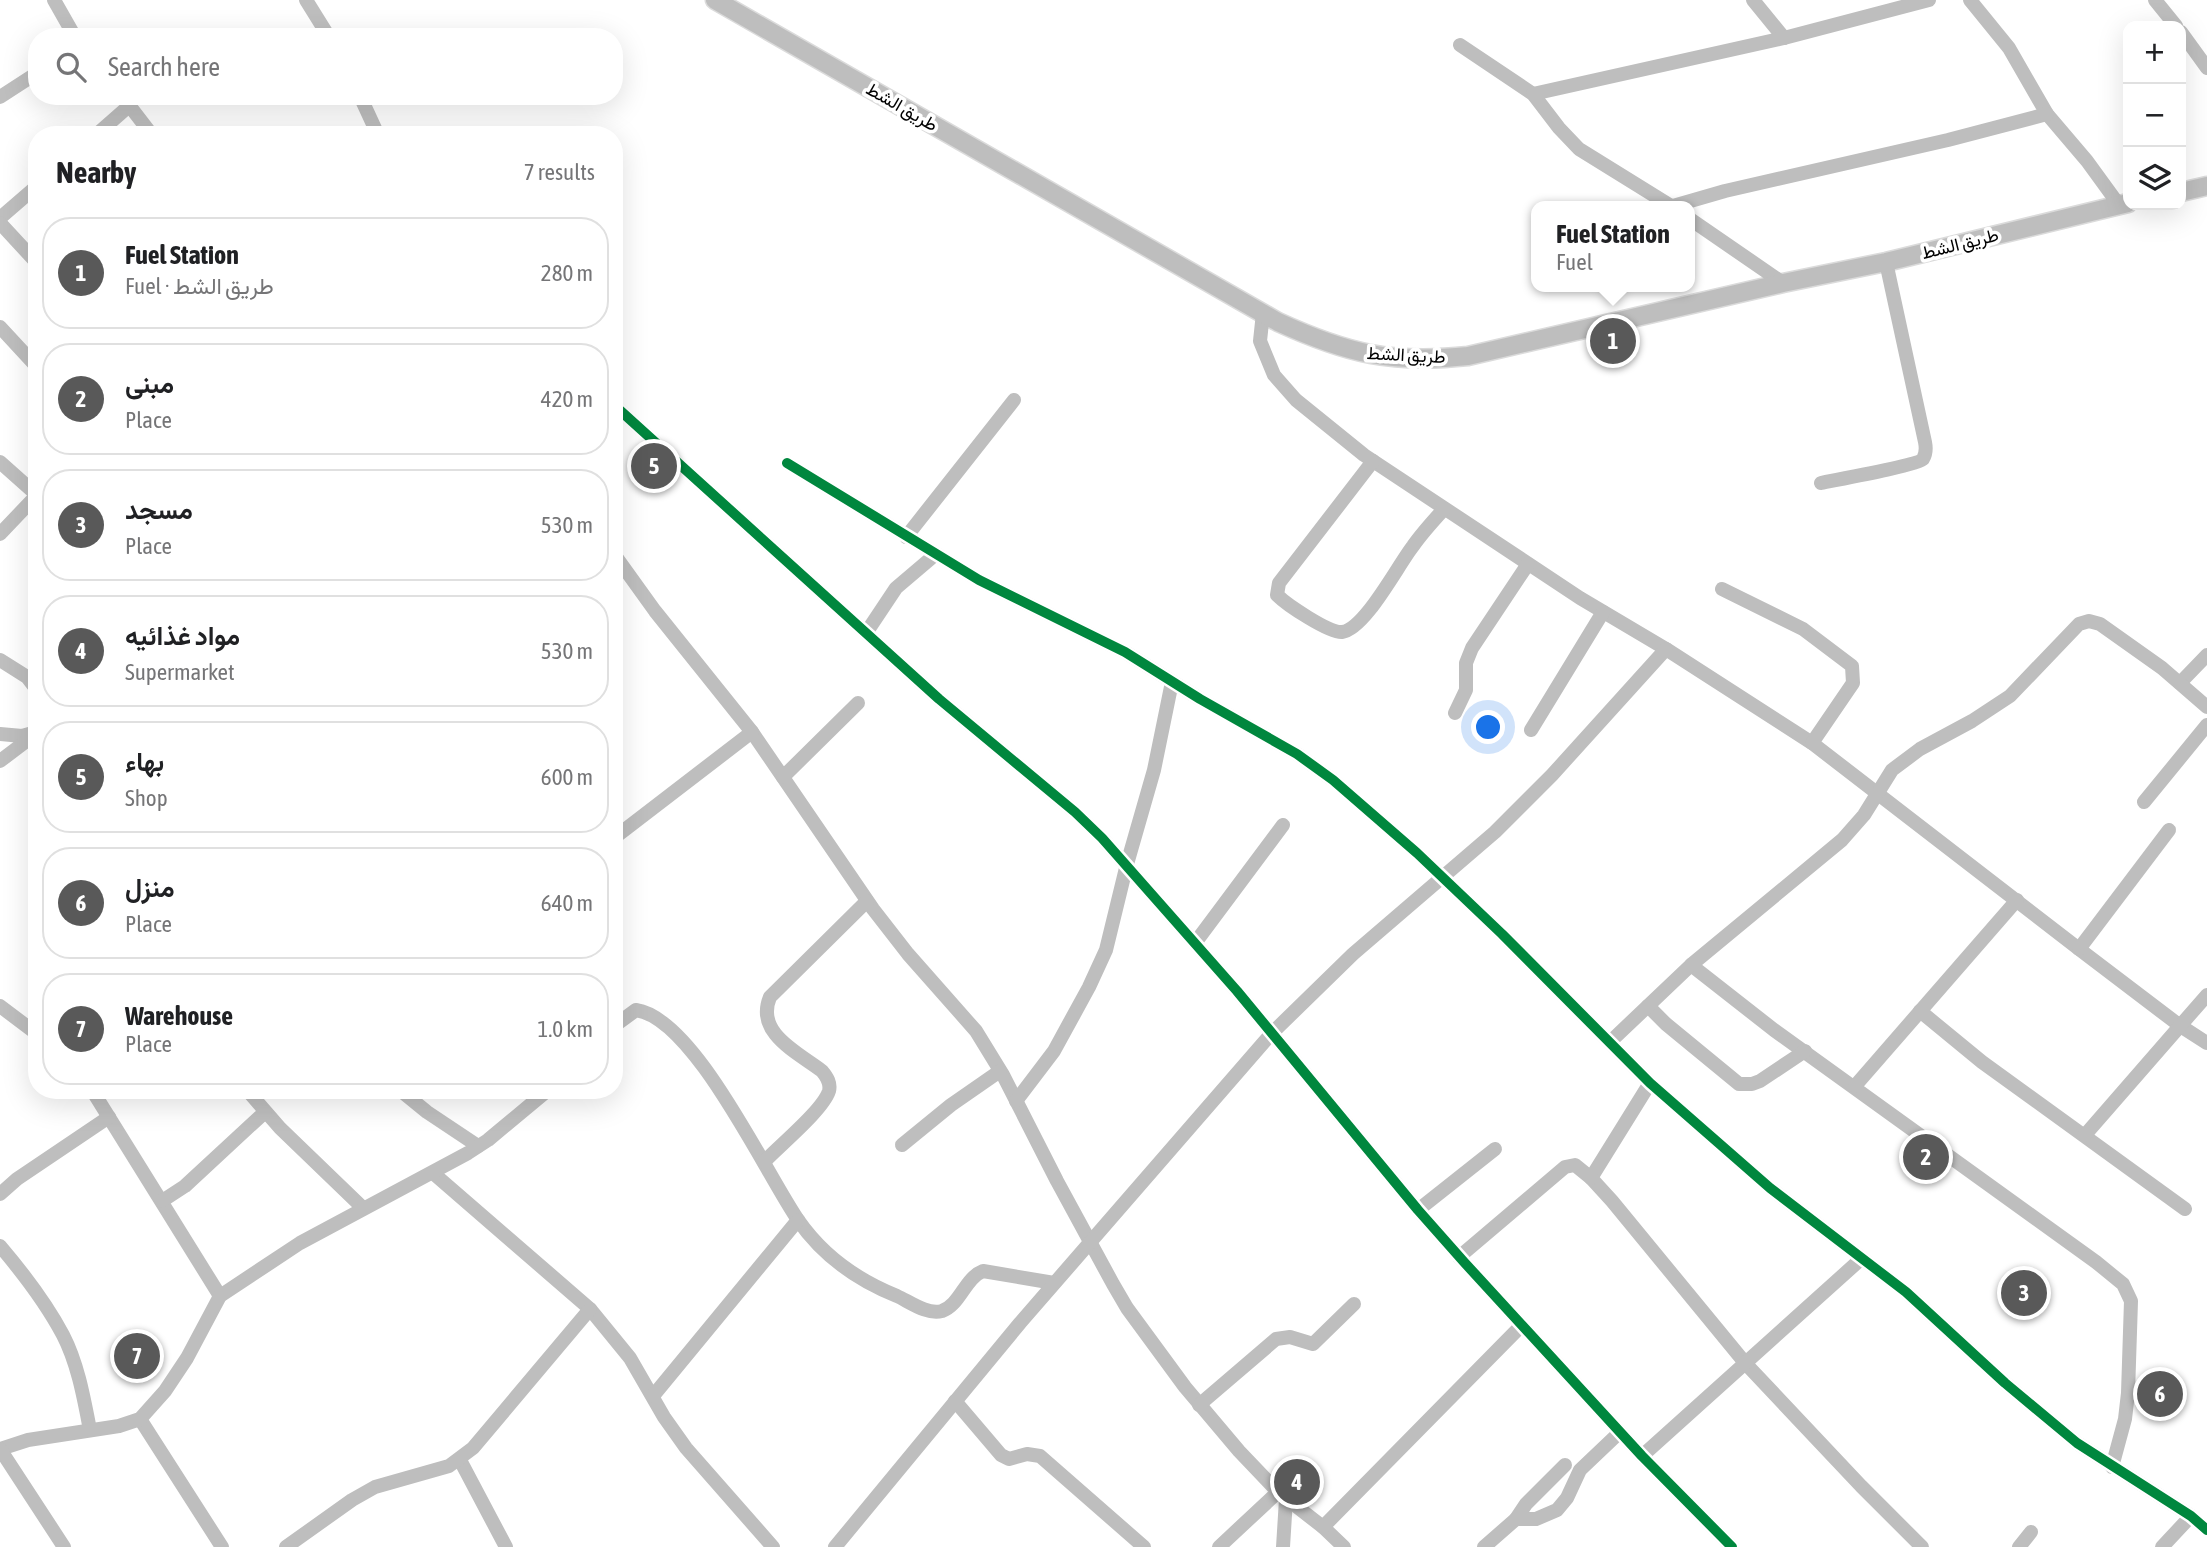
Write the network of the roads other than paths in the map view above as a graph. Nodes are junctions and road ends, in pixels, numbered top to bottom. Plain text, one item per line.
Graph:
1 (54, 0) edge
2 (306, 0) edge
3 (715, 0) edge
4 (1753, 0) edge
5 (1929, 0) edge
6 (1970, 0) edge
7 (2155, 0) edge
8 (2172, 21) edge
9 (70, 28) edge
10 (323, 28) edge
11 (1784, 38) junction
12 (2186, 39) edge
13 (1460, 45) dead end
14 (2207, 68) edge
15 (28, 79) edge
16 (1534, 94) junction
17 (0, 97) edge
18 (122, 105) edge
19 (128, 105) edge
20 (364, 105) edge
21 (2047, 114) junction
22 (104, 126) edge
23 (145, 126) edge
24 (374, 126) edge
25 (2207, 186) edge
26 (2186, 191) edge
27 (28, 194) edge
28 (1664, 201) edge
29 (1690, 201) edge
30 (2123, 203) edge
31 (2123, 204) edge
32 (0, 220) edge
33 (1695, 222) edge
34 (28, 253) edge
35 (1886, 262) junction
36 (1783, 283) junction
37 (1263, 313) junction
38 (0, 327) edge
39 (28, 357) edge
40 (1014, 400) dead end
41 (623, 413) edge
42 (1373, 461) junction
43 (0, 463) edge
44 (787, 463) dead end
45 (1821, 483) dead end
46 (28, 487) edge
47 (28, 504) edge
48 (1444, 509) junction
49 (0, 534) edge
50 (906, 537) junction
51 (936, 554) junction
52 (1528, 564) junction
53 (623, 567) edge
54 (1722, 589) dead end
55 (1604, 612) junction
56 (866, 633) junction
57 (1666, 649) junction
58 (2207, 654) edge
59 (0, 660) edge
60 (28, 678) edge
61 (1172, 682) junction
62 (2180, 683) junction
63 (858, 703) dead end
64 (2207, 708) edge
65 (1455, 713) dead end
66 (2207, 725) edge
67 (1531, 730) dead end
68 (752, 732) junction
69 (0, 734) edge
70 (28, 734) edge
71 (28, 739) edge
72 (1812, 743) junction
73 (0, 761) edge
74 (783, 776) junction
75 (1878, 793) junction
76 (2144, 802) dead end
77 (1283, 825) dead end
78 (2169, 830) dead end
79 (623, 831) edge
80 (1127, 864) junction
81 (1442, 878) junction
82 (2017, 900) junction
83 (867, 901) junction
84 (1195, 943) junction
85 (2079, 949) junction
86 (1691, 965) junction
87 (2207, 995) edge
88 (0, 1006) edge
89 (1648, 1006) junction
90 (1920, 1011) junction
91 (623, 1019) edge
92 (2179, 1025) junction
93 (28, 1027) edge
94 (1271, 1034) junction
95 (1610, 1042) junction
96 (2207, 1043) edge
97 (1805, 1051) junction
98 (1000, 1071) junction
99 (1650, 1083) junction
100 (1855, 1086) junction
101 (100, 1099) edge
102 (254, 1099) edge
103 (411, 1099) edge
104 (537, 1099) edge
105 (1016, 1101) junction
106 (265, 1112) junction
107 (109, 1117) junction
108 (2085, 1135) junction
109 (902, 1145) dead end
110 (478, 1146) junction
111 (1495, 1149) dead end
112 (764, 1162) junction
113 (433, 1173) junction
114 (1591, 1178) junction
115 (0, 1194) edge
116 (162, 1201) junction
117 (363, 1208) junction
118 (2185, 1209) dead end
119 (1418, 1210) junction
120 (798, 1220) junction
121 (1090, 1243) junction
122 (0, 1246) edge
123 (1459, 1257) junction
124 (1861, 1259) junction
125 (1054, 1283) junction
126 (220, 1296) junction
127 (1354, 1304) dead end
128 (590, 1308) junction
129 (1522, 1325) junction
130 (1746, 1364) junction
131 (653, 1396) junction
132 (955, 1401) junction
133 (1199, 1405) junction
134 (140, 1419) junction
135 (90, 1430) junction
136 (1620, 1432) junction
137 (0, 1449) edge
138 (1642, 1456) junction
139 (460, 1460) junction
140 (1565, 1465) dead end
141 (2112, 1466) junction
142 (1282, 1495) junction
143 (2190, 1516) junction
144 (1516, 1519) junction
145 (1323, 1527) junction
146 (2207, 1530) edge
147 (2031, 1531) dead end
148 (64, 1547) edge
149 (222, 1547) edge
150 (286, 1547) edge
151 (506, 1547) edge
152 (773, 1547) edge
153 (835, 1547) edge
154 (1144, 1547) edge
155 (1219, 1547) edge
156 (1283, 1547) edge
157 (1344, 1547) edge
158 (1484, 1547) edge
159 (1732, 1547) edge
160 (1922, 1547) edge
161 (2019, 1547) edge
162 (2162, 1547) edge

1 - 9 street
2 - 10 street
3 - 37 main road, طريق الشط
4 - 11 street
5 - 11 street
6 - 21 street
7 - 8 street
11 - 16 street
12 - 14 street
13 - 16 street
15 - 17 street
16 - 28 street
18 - 22 street
19 - 23 street
20 - 24 street
21 - 29 street
21 - 30 street
25 - 26 main road
27 - 32 street
31 - 35 main road, طريق الشط
32 - 34 street
33 - 36 street
35 - 36 main road, طريق الشط
35 - 45 street
36 - 37 main road, طريق الشط
37 - 42 street
38 - 39 street
40 - 50 street
41 - 56 street
42 - 48 street
42 - 48 street
43 - 46 street
44 - 50 street
47 - 49 street
48 - 52 street
50 - 51 street
51 - 56 street
51 - 61 street
52 - 55 street
52 - 65 street
53 - 68 street
54 - 72 street
55 - 57 street
55 - 67 street
56 - 80 street
57 - 72 street
57 - 81 street
58 - 62 street
59 - 60 street
61 - 80 street
61 - 81 street
62 - 64 street
62 - 75 street
63 - 74 street
66 - 76 street
68 - 74 street
68 - 79 street
69 - 70 street
71 - 73 street
72 - 75 street
74 - 83 street
75 - 82 street
75 - 86 street
77 - 84 street
78 - 85 street
80 - 84 street
80 - 105 street
81 - 94 street
81 - 95 street
82 - 85 street
82 - 90 street
83 - 98 street
83 - 112 street
84 - 94 street
85 - 92 street
86 - 89 street
86 - 97 street
87 - 92 street
88 - 93 street
89 - 95 street
89 - 97 street
90 - 100 street
90 - 108 street
91 - 112 street
92 - 96 street
92 - 108 street
94 - 119 street
94 - 121 street
95 - 99 street
97 - 100 street
98 - 105 street
98 - 109 street
99 - 114 street
99 - 124 street
100 - 141 street
101 - 107 street
102 - 106 street
103 - 110 street
104 - 110 street
105 - 121 street
106 - 116 street
106 - 117 street
107 - 115 street
107 - 116 street
108 - 118 street
110 - 113 street
111 - 119 street
112 - 120 street
113 - 117 street
113 - 128 street
114 - 123 street
114 - 130 street
116 - 126 street
117 - 126 street
119 - 123 street
120 - 125 street
120 - 131 street
121 - 125 street
121 - 133 street
122 - 135 street
123 - 129 street
124 - 130 street
124 - 141 street
125 - 132 street
126 - 134 street
127 - 133 street
128 - 131 street
128 - 139 street
129 - 136 street
129 - 145 street
130 - 138 street
130 - 160 street
131 - 152 street
132 - 153 street
132 - 154 street
133 - 142 street
134 - 135 street
134 - 149 street
135 - 137 street
136 - 138 street
136 - 144 street
137 - 148 street
138 - 159 street
139 - 150 street
139 - 151 street
140 - 144 street
141 - 143 street
142 - 145 street
142 - 155 street
142 - 156 street
143 - 146 street
143 - 162 street
144 - 158 street
145 - 157 street
147 - 161 street

